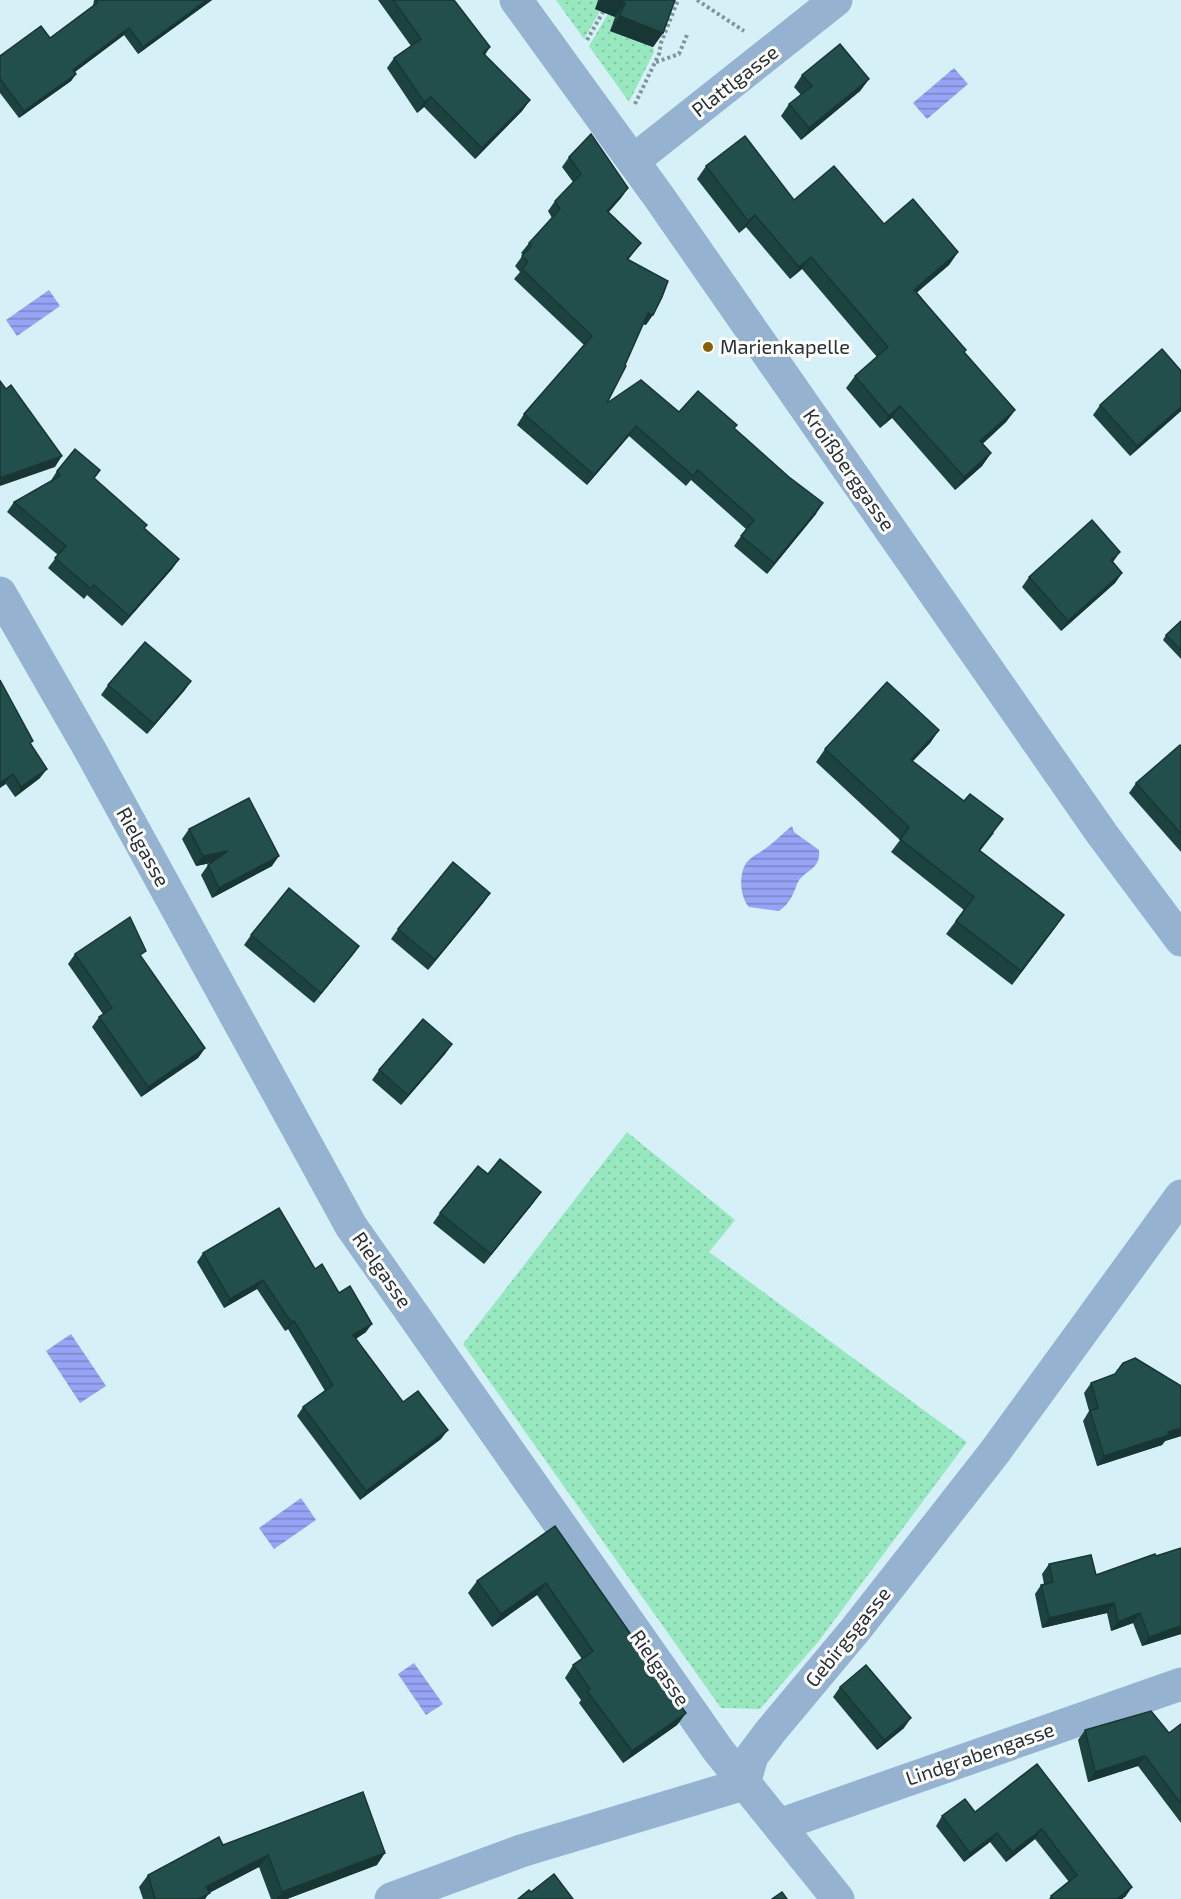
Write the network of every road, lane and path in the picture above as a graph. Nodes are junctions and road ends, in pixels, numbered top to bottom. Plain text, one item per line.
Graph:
1 (516, 0) edge
2 (669, 0) edge
3 (697, 0) edge
4 (836, 0) edge
5 (677, 2) edge
6 (603, 12) dead end
7 (745, 32) dead end
8 (687, 35) dead end
9 (583, 45) dead end
10 (656, 62) junction
11 (631, 111) dead end
12 (633, 161) junction
13 (0, 593) edge
14 (1181, 940) edge
15 (1181, 1196) edge
16 (1181, 1684) edge
17 (744, 1784) junction
18 (779, 1824) junction
19 (391, 1899) edge
20 (838, 1899) edge

1 - 12 street, Kroißberggasse
2 - 5 path
3 - 7 path
4 - 12 street, Plattlgasse
5 - 10 path
6 - 9 path
8 - 10 path
10 - 11 path
12 - 14 street, Kroißberggasse
13 - 17 street, Rielgasse
15 - 17 street, Gebirgsgasse
16 - 18 street, Lindgrabengasse
17 - 18 street, Rielgasse
17 - 19 street
18 - 20 street, Rielgasse

